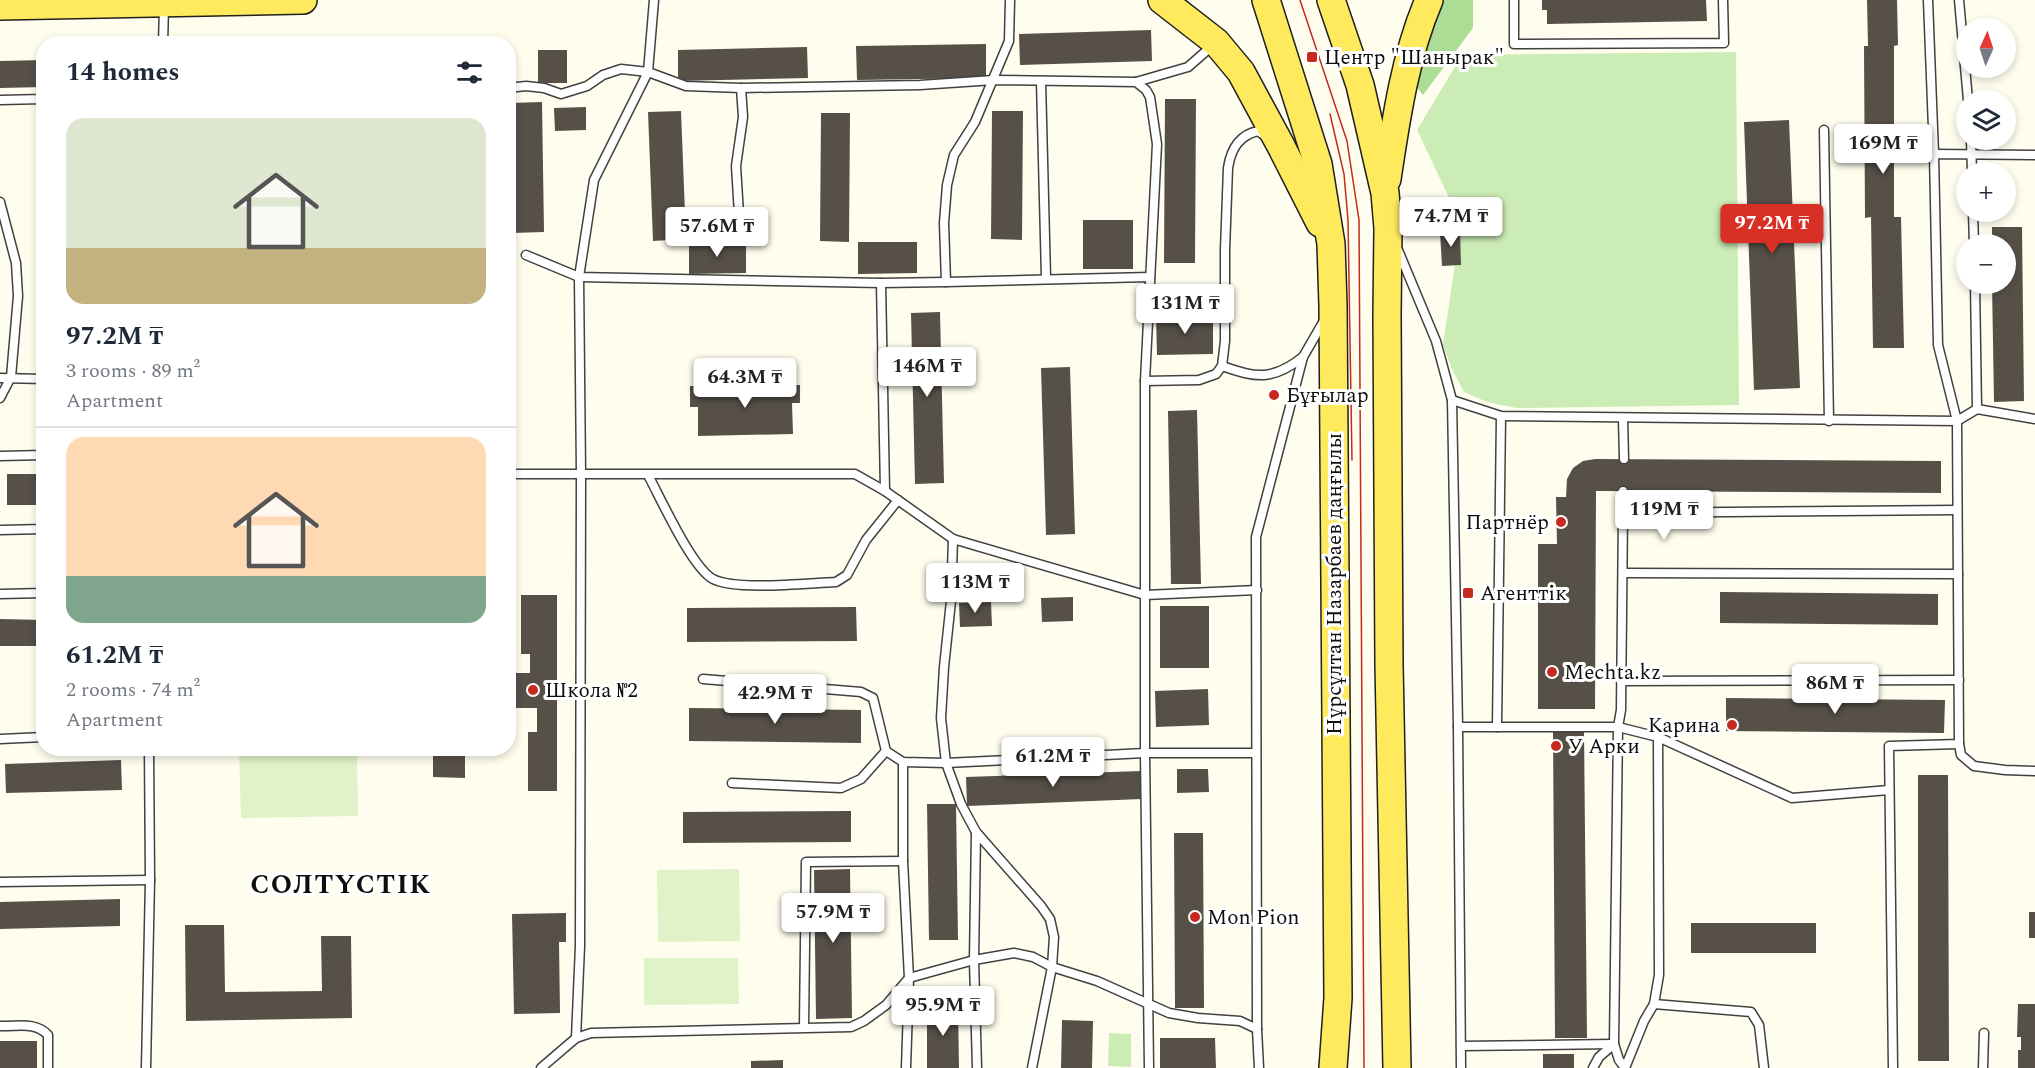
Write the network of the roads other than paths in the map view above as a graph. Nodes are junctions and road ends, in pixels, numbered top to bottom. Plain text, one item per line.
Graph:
1 (303, 0) edge
2 (654, 0) edge
3 (1010, 0) edge
4 (1162, 0) edge
5 (1266, 0) edge
6 (1331, 0) edge
7 (1429, 0) edge
8 (1514, 0) edge
9 (1723, 0) edge
10 (1928, 0) edge
11 (1959, 0) edge
12 (194, 1) edge
13 (77, 2) edge
14 (164, 3) junction
15 (0, 6) edge
16 (163, 36) edge
17 (1216, 42) junction
18 (648, 72) junction
19 (994, 80) junction
20 (1041, 81) junction
21 (1136, 82) junction
22 (516, 87) edge
23 (741, 88) junction
24 (1967, 90) edge
25 (36, 99) edge
26 (0, 100) edge
27 (1824, 130) dead end
28 (1281, 146) junction
29 (1972, 150) edge
30 (1934, 154) junction
31 (1972, 154) junction
32 (2035, 155) edge
33 (2035, 160) edge
34 (1972, 162) edge
35 (1385, 192) junction
36 (0, 202) edge
37 (740, 214) dead end
38 (1389, 228) junction
39 (1330, 244) junction
40 (526, 255) dead end
41 (579, 277) junction
42 (1150, 277) junction
43 (1046, 278) junction
44 (946, 282) junction
45 (881, 283) junction
46 (1975, 294) edge
47 (1333, 305) junction
48 (1303, 357) junction
49 (1222, 366) junction
50 (11, 377) junction
51 (0, 378) edge
52 (36, 379) edge
53 (1145, 381) junction
54 (0, 399) edge
55 (1452, 400) junction
56 (1977, 410) junction
57 (1501, 416) junction
58 (1623, 419) junction
59 (2035, 419) edge
60 (1829, 421) junction
61 (1958, 421) junction
62 (36, 455) edge
63 (0, 456) edge
64 (1623, 459) dead end
65 (516, 474) edge
66 (581, 474) junction
67 (648, 475) junction
68 (885, 491) junction
69 (1623, 491) dead end
70 (898, 500) junction
71 (1957, 510) junction
72 (1623, 513) junction
73 (36, 529) edge
74 (0, 530) edge
75 (953, 539) junction
76 (1623, 573) junction
77 (1958, 574) junction
78 (1257, 590) junction
79 (36, 593) edge
80 (0, 594) edge
81 (1145, 595) junction
82 (703, 679) dead end
83 (1959, 680) junction
84 (1622, 681) junction
85 (1458, 727) junction
86 (1497, 727) junction
87 (1618, 727) junction
88 (36, 737) edge
89 (1658, 737) junction
90 (0, 739) edge
91 (1959, 744) junction
92 (886, 751) junction
93 (1145, 753) junction
94 (1256, 753) junction
95 (149, 756) edge
96 (903, 762) junction
97 (946, 764) junction
98 (2035, 771) edge
99 (732, 783) dead end
100 (1889, 790) junction
101 (976, 832) junction
102 (903, 861) junction
103 (150, 880) junction
104 (0, 882) edge
105 (974, 960) junction
106 (1052, 967) junction
107 (909, 978) junction
108 (1148, 1003) junction
109 (1654, 1004) junction
110 (0, 1026) edge
111 (804, 1027) junction
112 (1257, 1029) junction
113 (1984, 1033) dead end
114 (576, 1038) junction
115 (1614, 1044) junction
116 (1461, 1046) junction
117 (48, 1068) edge
118 (146, 1068) edge
119 (541, 1068) edge
120 (906, 1068) edge
121 (977, 1068) edge
122 (1032, 1068) edge
123 (1149, 1068) edge
124 (1259, 1068) edge
125 (1333, 1068) edge
126 (1396, 1068) edge
127 (1461, 1068) edge
128 (1593, 1068) edge
129 (1625, 1068) edge
130 (1764, 1068) edge
131 (1893, 1068) edge
132 (1983, 1068) edge

1 - 12 main road
2 - 18 lane
3 - 19 lane
4 - 17 main road
5 - 39 main road, Нұрсұлтан Назарбаев даңғылы
6 - 35 main road
7 - 35 main road
8 - 9 lane
10 - 30 lane
11 - 24 lane
12 - 14 main road
13 - 14 main road
13 - 15 main road
14 - 16 lane
17 - 21 lane
17 - 28 main road
18 - 22 lane
18 - 23 lane
18 - 41 lane
19 - 20 lane
19 - 23 lane
19 - 44 lane
20 - 21 lane
20 - 43 lane
21 - 42 lane
23 - 37 lane
25 - 26 lane
27 - 60 lane
28 - 39 main road
28 - 49 lane
29 - 31 lane
30 - 31 lane
30 - 61 lane
31 - 32 lane
31 - 34 lane
32 - 33 lane
35 - 38 main road
36 - 50 lane
38 - 55 lane
38 - 126 main road
39 - 47 main road, Нұрсұлтан Назарбаев даңғылы
40 - 41 lane
41 - 45 lane
41 - 66 lane
42 - 43 lane
42 - 53 lane
43 - 44 lane
44 - 45 lane
45 - 68 lane
46 - 56 lane
47 - 48 lane
47 - 125 main road, Нұрсұлтан Назарбаев даңғылы
48 - 49 lane
48 - 78 lane
49 - 53 lane
50 - 51 lane
50 - 52 lane
50 - 54 lane
53 - 81 lane
55 - 57 lane
55 - 85 lane
56 - 59 lane
56 - 61 lane
57 - 58 lane
57 - 86 lane
58 - 60 lane
58 - 64 lane
60 - 61 lane
61 - 71 lane
62 - 63 lane
65 - 66 lane
66 - 67 lane
66 - 114 lane
67 - 68 lane
67 - 70 lane
68 - 70 lane
69 - 72 lane
70 - 75 lane
71 - 72 lane
71 - 77 lane
72 - 76 lane
73 - 74 lane
75 - 81 lane
75 - 97 lane
76 - 77 lane
76 - 84 lane
77 - 83 lane
78 - 81 lane
78 - 94 lane
79 - 80 lane
81 - 93 lane
82 - 92 lane
83 - 84 lane
83 - 91 lane
84 - 87 lane
85 - 86 lane
85 - 116 lane
86 - 87 lane
87 - 89 lane
87 - 115 lane
88 - 90 lane
89 - 100 lane
89 - 109 lane
91 - 98 lane
91 - 100 lane
92 - 96 lane
92 - 99 lane
93 - 94 lane
93 - 97 lane
93 - 108 lane
94 - 112 lane
95 - 103 lane
96 - 97 lane
96 - 102 lane
97 - 101 lane
100 - 131 lane
101 - 105 lane
101 - 106 lane
102 - 107 lane
102 - 111 lane
103 - 104 lane
103 - 118 lane
105 - 106 lane
105 - 107 lane
105 - 121 lane
106 - 108 lane
106 - 122 lane
107 - 111 lane
107 - 120 lane
108 - 112 lane
108 - 123 lane
109 - 129 lane
109 - 130 lane
110 - 117 lane
111 - 114 lane
112 - 124 lane
113 - 132 lane
114 - 119 lane
115 - 116 lane
115 - 128 lane
115 - 129 lane
116 - 127 lane

